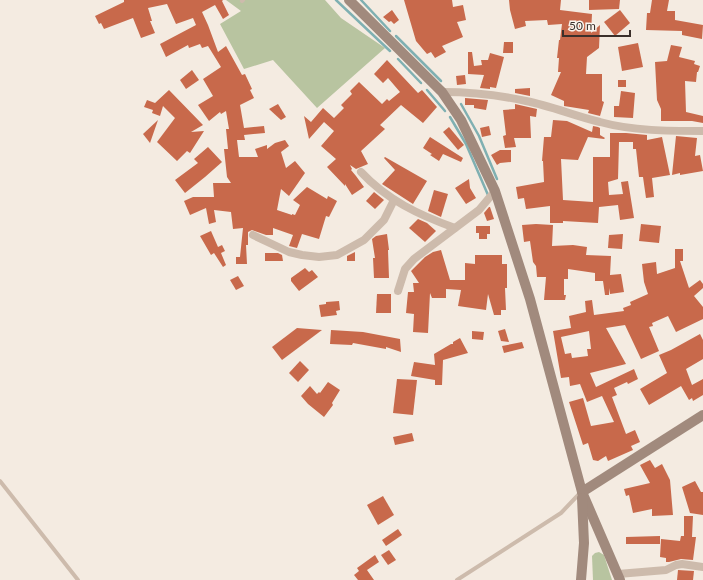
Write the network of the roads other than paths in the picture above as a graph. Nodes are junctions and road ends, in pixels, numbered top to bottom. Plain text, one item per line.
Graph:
1 (349, 0) edge
2 (442, 92) junction
3 (703, 131) edge
4 (361, 172) dead end
5 (495, 191) junction
6 (394, 200) junction
7 (455, 228) junction
8 (253, 235) dead end
9 (398, 291) dead end
10 (703, 415) edge
11 (0, 481) edge
12 (582, 492) junction
13 (703, 567) edge
14 (619, 577) edge
15 (78, 580) edge
16 (457, 580) edge
17 (581, 580) edge

1 - 2 main road
2 - 3 street
2 - 5 main road
4 - 6 street
5 - 7 street
5 - 12 main road
6 - 7 street
6 - 8 street
7 - 9 street
10 - 12 main road
11 - 15 lane
12 - 14 main road
12 - 16 lane
12 - 17 main road
13 - 14 street

